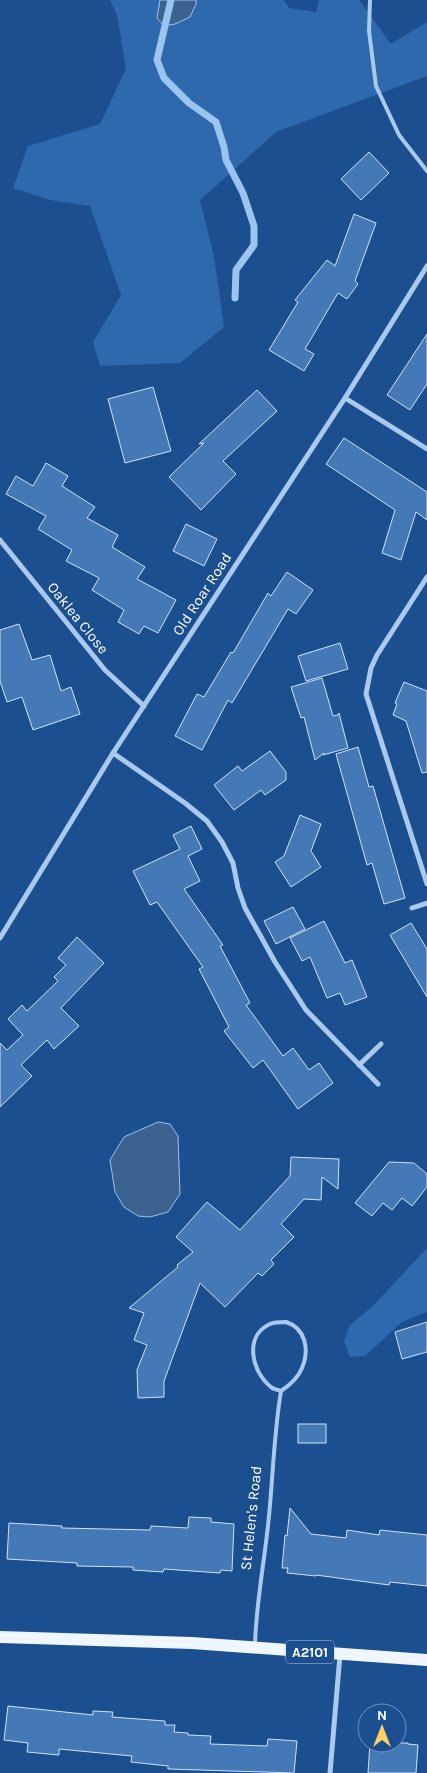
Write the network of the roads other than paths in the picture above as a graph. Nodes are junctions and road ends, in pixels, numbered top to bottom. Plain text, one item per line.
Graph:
1 (370, 0) edge
2 (427, 171) edge
3 (427, 266) edge
4 (345, 398) junction
5 (427, 449) edge
6 (0, 540) edge
7 (427, 577) edge
8 (144, 706) junction
9 (113, 753) junction
10 (427, 884) edge
11 (427, 903) edge
12 (412, 908) dead end
13 (0, 938) edge
14 (381, 1044) dead end
15 (359, 1065) junction
16 (378, 1084) dead end
17 (281, 1391) junction
18 (0, 1637) edge
19 (255, 1648) junction
20 (340, 1654) junction
21 (427, 1660) edge
22 (330, 1773) edge

1 - 2 lane
3 - 4 street, Old Roar Road
4 - 5 street
4 - 8 street, Old Roar Road
6 - 8 street, Oaklea Close
7 - 10 street
8 - 9 street, Old Roar Road
9 - 13 street, Old Roar Road
9 - 15 street
11 - 12 street
14 - 15 street
15 - 16 street
17 - 17 lane
17 - 19 lane, St Helen's Road
18 - 19 main road, A2101
19 - 20 main road, A2101
20 - 21 main road, A2101
20 - 22 street

